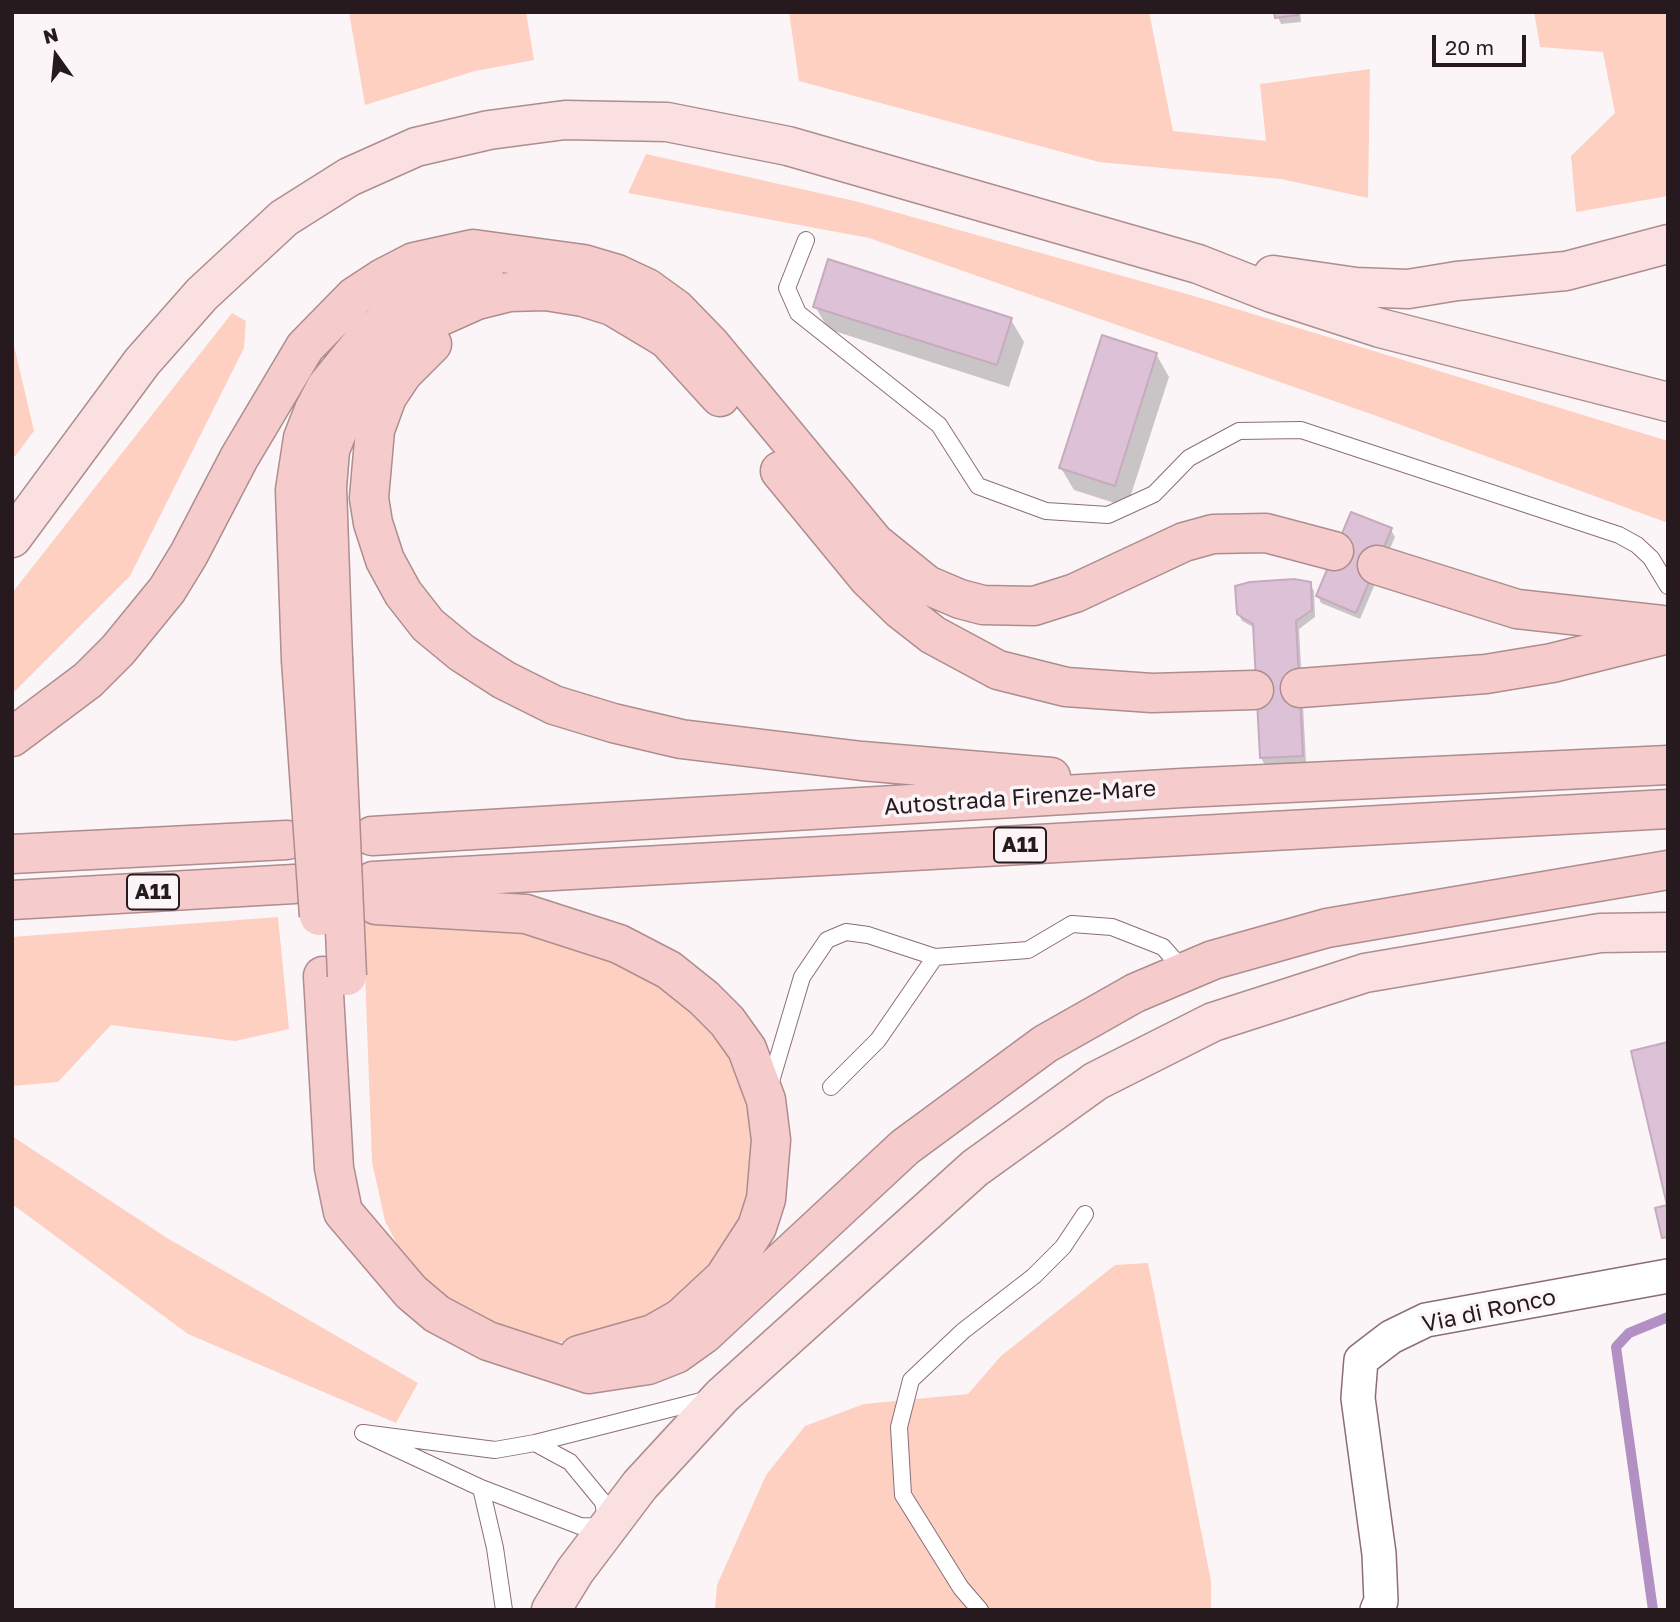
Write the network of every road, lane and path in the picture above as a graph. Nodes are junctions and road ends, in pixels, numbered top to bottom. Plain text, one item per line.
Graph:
1 (806, 240) dead end
2 (1668, 244) edge
3 (541, 258) junction
4 (1198, 264) junction
5 (509, 292) junction
6 (1668, 402) edge
7 (12, 538) edge
8 (1334, 551) dead end
9 (1377, 565) dead end
10 (1668, 586) edge
11 (1668, 625) edge
12 (1668, 634) edge
13 (317, 659) junction
14 (1300, 688) dead end
15 (1254, 690) dead end
16 (12, 737) edge
17 (1668, 765) edge
18 (1182, 788) junction
19 (1668, 809) edge
20 (372, 835) dead end
21 (287, 840) dead end
22 (12, 854) edge
23 (1668, 870) edge
24 (295, 893) dead end
25 (12, 900) edge
26 (1668, 932) edge
27 (935, 957) junction
28 (1185, 972) junction
29 (831, 1087) dead end
30 (766, 1100) junction
31 (1085, 1214) dead end
32 (1668, 1276) edge
33 (521, 1353) junction
34 (722, 1396) junction
35 (535, 1443) junction
36 (481, 1488) junction
37 (608, 1527) junction
38 (504, 1610) edge
39 (551, 1610) edge
40 (980, 1610) edge
41 (1377, 1610) edge

1 - 10 lane
2 - 4 main road
3 - 8 highway
3 - 13 highway
3 - 16 highway
4 - 6 main road
4 - 7 main road
5 - 13 highway
5 - 15 highway
5 - 18 highway
9 - 11 highway
12 - 14 highway
13 - 33 highway, bridge
17 - 18 highway, Autostrada Firenze-Mare / A11
18 - 20 highway, Autostrada Firenze-Mare / A11
19 - 30 highway, Autostrada Firenze-Mare / A11
21 - 22 highway, A11
23 - 28 highway
24 - 25 highway, A11
26 - 34 main road
27 - 28 lane
27 - 29 lane
27 - 30 lane
28 - 33 highway
30 - 33 highway
31 - 40 lane
32 - 41 street, Via di Ronco
34 - 35 lane
34 - 37 main road
35 - 36 lane
35 - 37 lane
36 - 37 lane
36 - 38 lane
37 - 39 main road

